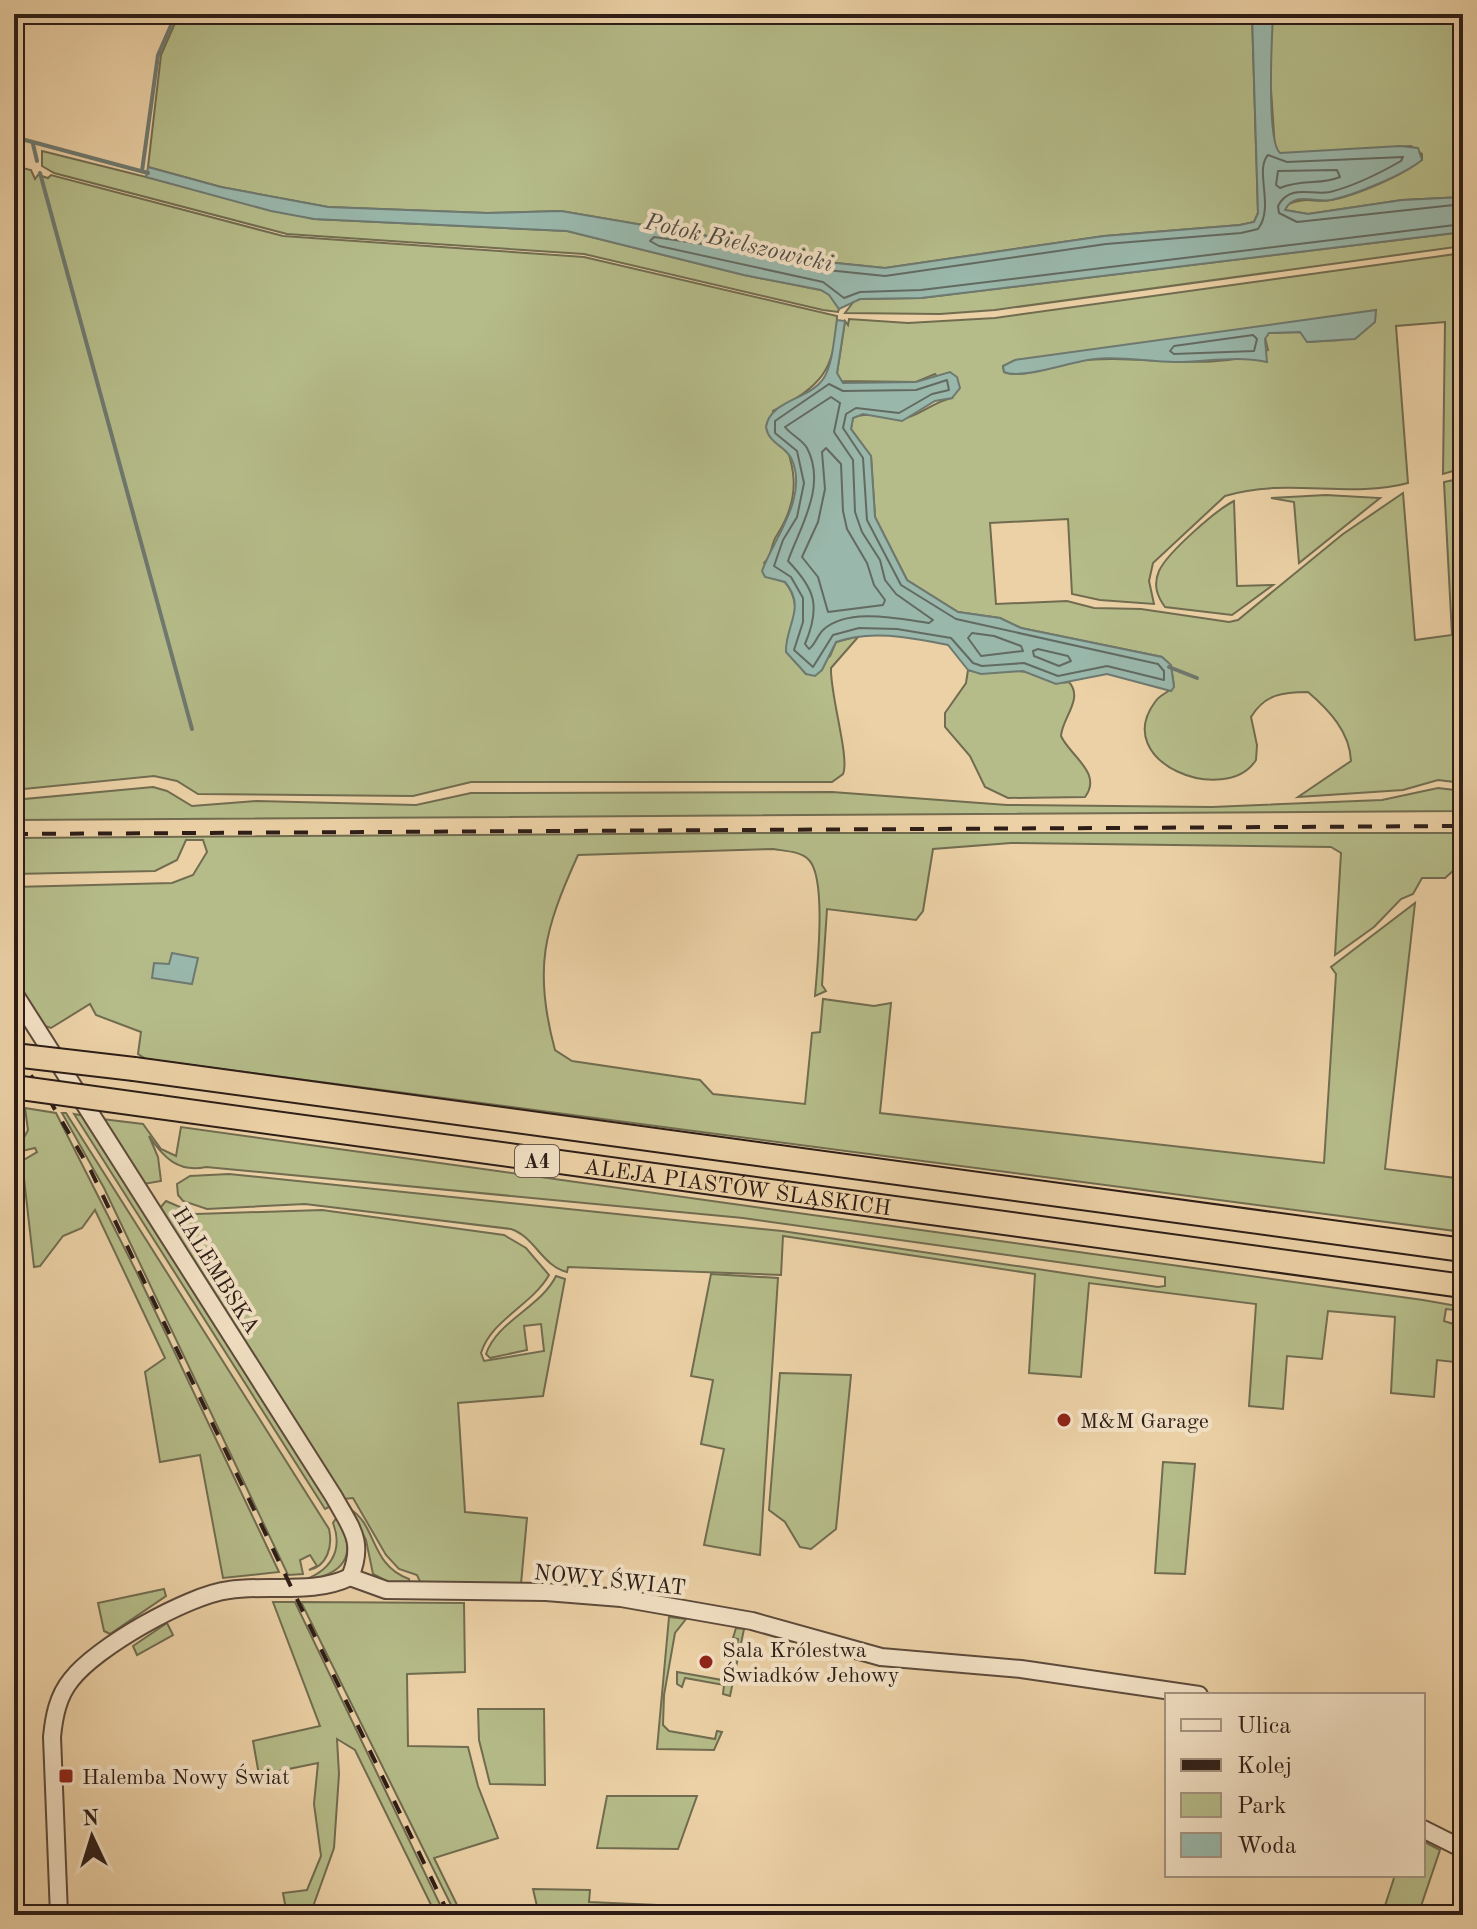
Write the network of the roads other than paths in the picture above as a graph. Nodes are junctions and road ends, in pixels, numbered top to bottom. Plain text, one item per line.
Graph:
1 (14, 993) edge
2 (14, 1055) edge
3 (14, 1087) edge
4 (1389, 1240) junction
5 (1463, 1243) edge
6 (1463, 1250) edge
7 (1388, 1276) junction
8 (1463, 1286) edge
9 (1463, 1295) edge
10 (350, 1577) junction
11 (1185, 1693) edge
12 (1425, 1830) edge
13 (1463, 1849) edge
14 (59, 1915) edge

1 - 10 street, HALEMBSKA
2 - 4 highway, ALEJA PIASTÓW ŚLĄSKICH / A4, bridge
3 - 7 highway, ALEJA PIASTÓW ŚLĄSKICH / A4, bridge
4 - 5 highway
4 - 6 highway, ALEJA PIASTÓW ŚLĄSKICH / A4
7 - 8 highway, ALEJA PIASTÓW ŚLĄSKICH / A4
7 - 9 highway
10 - 11 street, NOWY ŚWIAT
10 - 14 street
12 - 13 street

